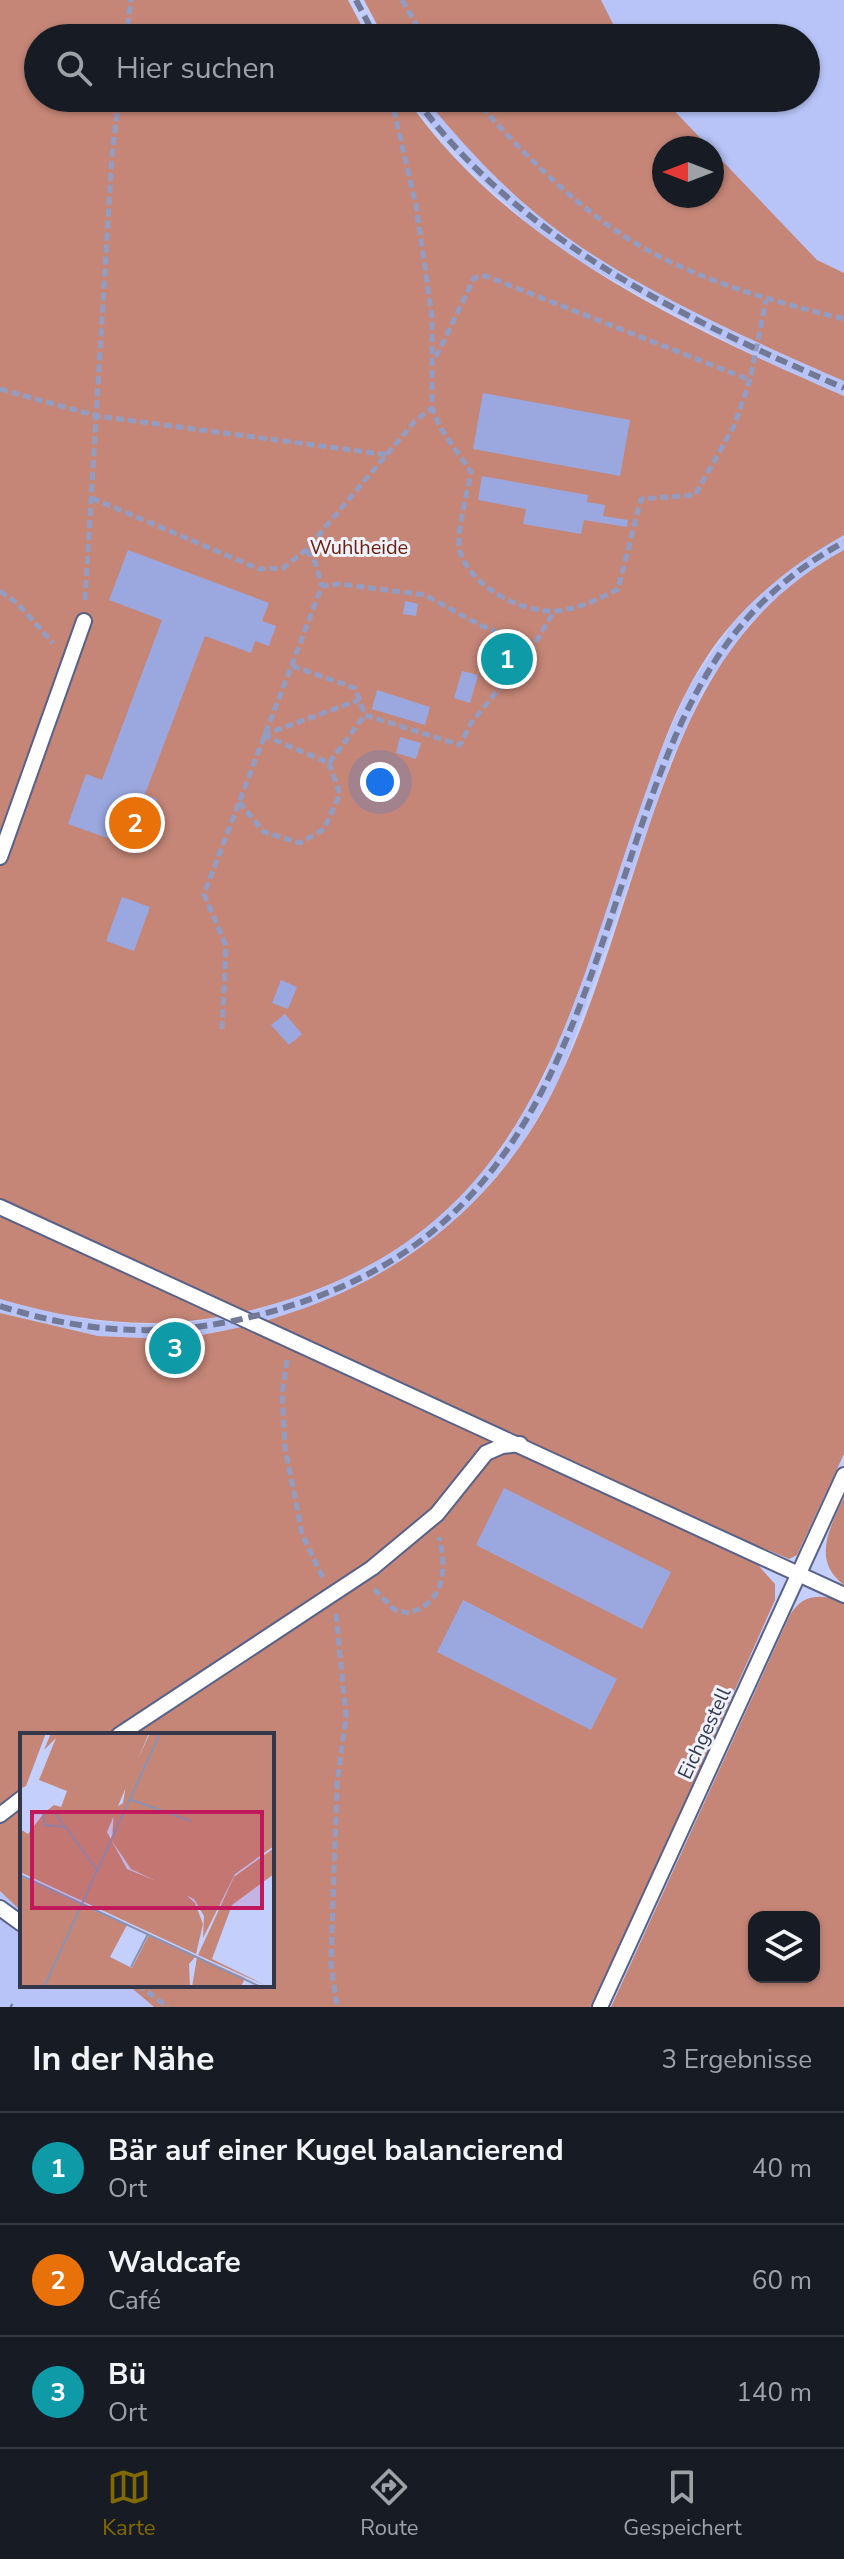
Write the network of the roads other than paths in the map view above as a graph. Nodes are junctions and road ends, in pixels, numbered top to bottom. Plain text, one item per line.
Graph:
1 (84, 621) road end
2 (0, 857) edge
3 (0, 1207) edge
4 (520, 1444) junction
5 (844, 1475) edge
6 (799, 1574) junction
7 (844, 1595) edge
8 (125, 1733) edge
9 (20, 1800) edge
10 (0, 1815) edge
11 (0, 1908) edge
12 (20, 1923) edge
13 (600, 2007) edge

1 - 2 lane
3 - 4 lane
4 - 6 lane
4 - 8 lane
5 - 6 lane, Eichgestell
6 - 7 lane
6 - 13 lane, Eichgestell
9 - 10 lane
11 - 12 lane

